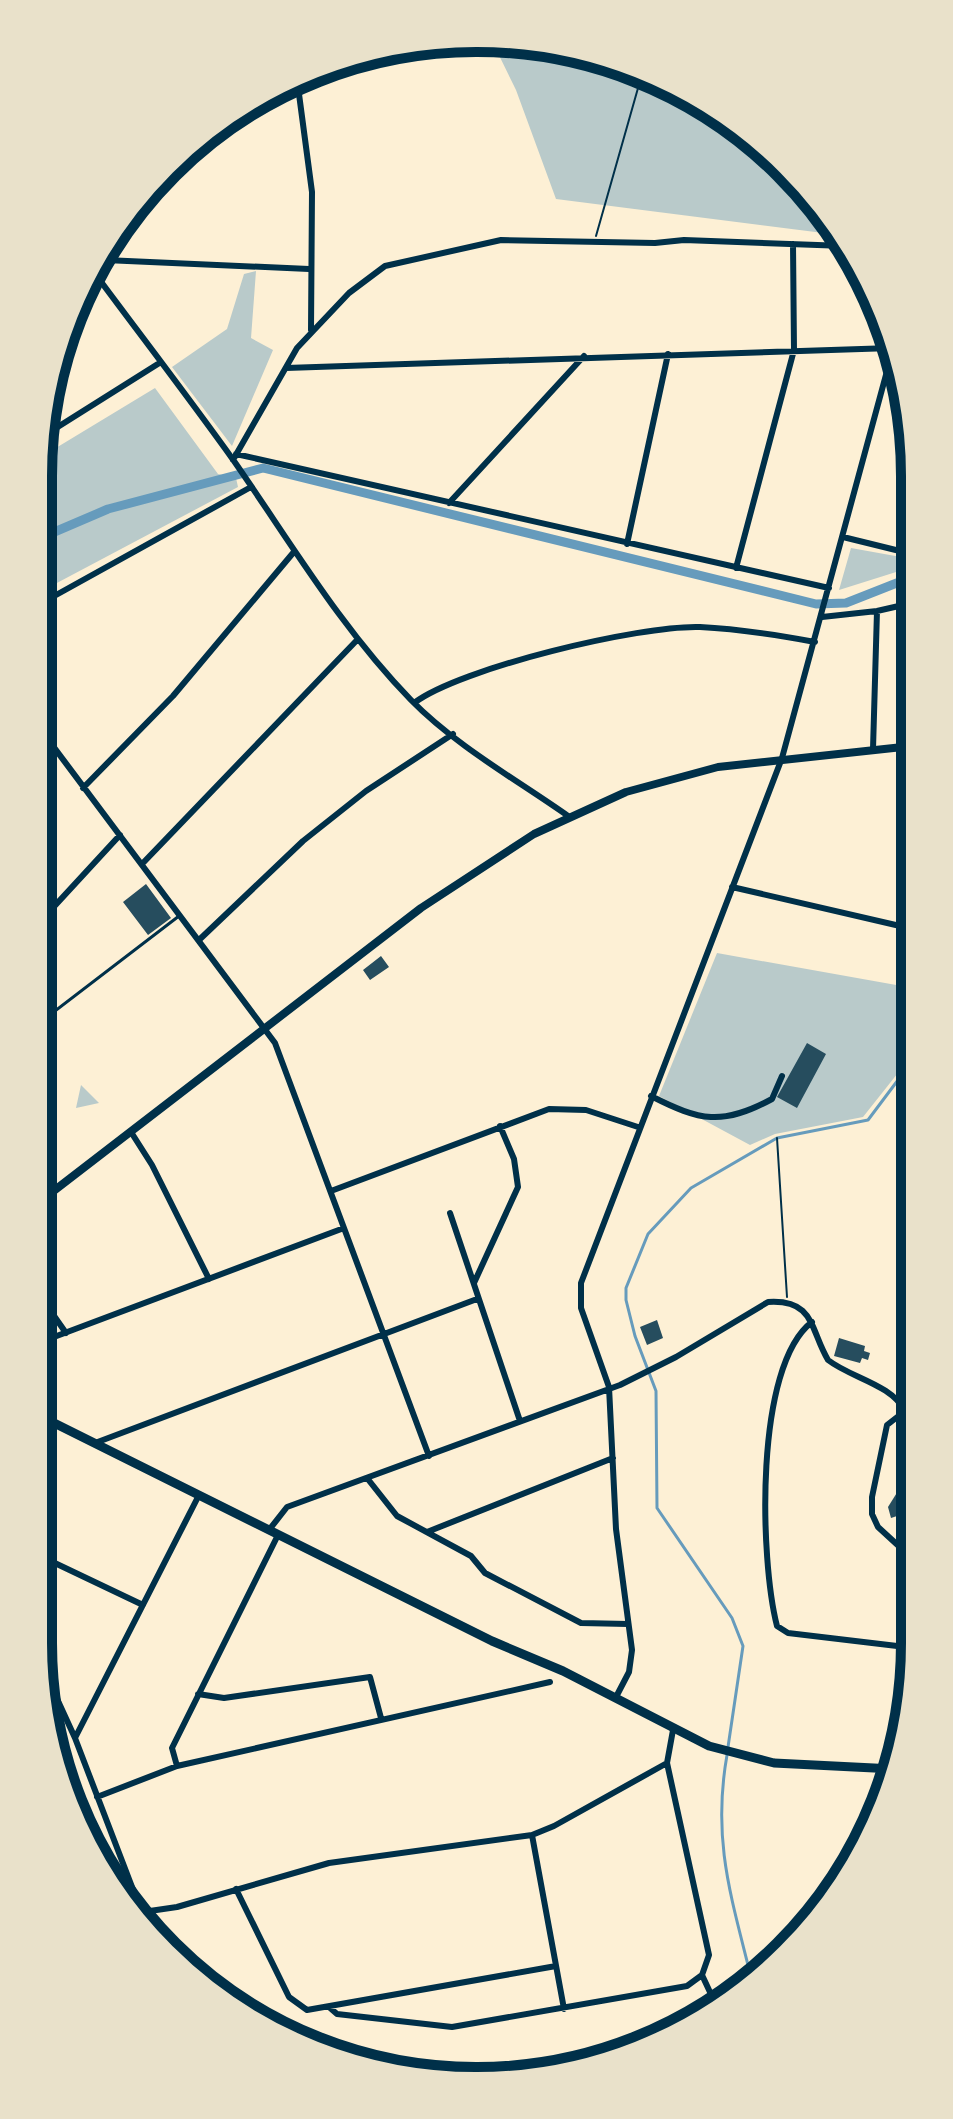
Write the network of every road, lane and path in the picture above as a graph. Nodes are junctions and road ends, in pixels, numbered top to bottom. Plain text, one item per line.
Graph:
1 (639, 84) edge
2 (299, 91) edge
3 (595, 241) junction
4 (793, 244) junction
5 (832, 245) edge
6 (112, 259) edge
7 (309, 269) junction
8 (100, 281) edge
9 (311, 332) junction
10 (881, 349) edge
11 (794, 350) junction
12 (668, 354) junction
13 (584, 356) junction
14 (161, 362) junction
15 (286, 368) junction
16 (887, 368) edge
17 (55, 429) edge
18 (236, 460) junction
19 (249, 484) junction
20 (449, 503) junction
21 (843, 537) junction
22 (627, 544) junction
23 (901, 551) edge
24 (293, 553) junction
25 (736, 568) junction
26 (828, 591) junction
27 (52, 597) edge
28 (901, 606) edge
29 (877, 611) junction
30 (822, 617) junction
31 (358, 639) junction
32 (815, 642) junction
33 (414, 703) junction
34 (453, 734) junction
35 (901, 747) edge
36 (52, 748) edge
37 (873, 749) junction
38 (55, 753) junction
39 (52, 755) edge
40 (782, 758) junction
41 (83, 788) junction
42 (568, 816) junction
43 (120, 835) junction
44 (142, 864) junction
45 (732, 887) junction
46 (52, 909) edge
47 (179, 916) junction
48 (901, 926) edge
49 (199, 940) junction
50 (52, 1013) edge
51 (265, 1029) junction
52 (782, 1076) dead end
53 (651, 1096) junction
54 (500, 1126) junction
55 (638, 1127) junction
56 (131, 1132) junction
57 (777, 1138) dead end
58 (331, 1191) junction
59 (52, 1192) edge
60 (450, 1213) dead end
61 (344, 1228) junction
62 (209, 1279) junction
63 (474, 1283) junction
64 (477, 1299) junction
65 (787, 1302) junction
66 (52, 1313) edge
67 (812, 1322) junction
68 (383, 1332) junction
69 (66, 1333) junction
70 (52, 1338) edge
71 (609, 1387) junction
72 (901, 1404) edge
73 (901, 1414) edge
74 (520, 1421) junction
75 (52, 1422) edge
76 (95, 1443) junction
77 (429, 1456) junction
78 (613, 1458) junction
79 (367, 1478) junction
80 (199, 1495) junction
81 (427, 1532) junction
82 (274, 1533) junction
83 (901, 1548) edge
84 (52, 1562) edge
85 (143, 1605) junction
86 (628, 1624) junction
87 (901, 1646) edge
88 (550, 1682) dead end
89 (198, 1694) junction
90 (56, 1696) edge
91 (616, 1697) junction
92 (381, 1718) junction
93 (673, 1730) junction
94 (75, 1738) junction
95 (667, 1763) junction
96 (177, 1766) junction
97 (881, 1771) edge
98 (97, 1797) junction
99 (532, 1835) junction
100 (129, 1885) edge
101 (236, 1889) junction
102 (148, 1911) edge
103 (556, 1966) junction
104 (702, 1975) junction
105 (711, 1995) edge
106 (329, 2007) junction
107 (564, 2009) junction

1 - 3 path
2 - 7 street
3 - 4 street
3 - 9 street
4 - 5 street
4 - 11 street
6 - 7 street
7 - 9 street
8 - 14 street
9 - 15 street
10 - 11 street
11 - 12 street
11 - 25 street
12 - 13 street
12 - 22 street
13 - 15 street
13 - 20 street
14 - 17 street
14 - 18 street
15 - 18 street
16 - 21 street
18 - 19 street
18 - 20 street
19 - 24 street
19 - 27 street
20 - 22 street
21 - 23 street
21 - 26 street
22 - 25 street
24 - 31 street
24 - 41 street
25 - 26 street
26 - 30 street
28 - 29 street
29 - 30 street
29 - 37 street
30 - 32 street
31 - 33 street
31 - 44 street
32 - 33 street
32 - 40 street
33 - 34 street
34 - 42 street
34 - 49 street
35 - 37 main road
36 - 38 street
37 - 40 main road
38 - 39 street
38 - 41 street
40 - 42 main road
40 - 45 street
41 - 43 street
42 - 51 main road
43 - 44 street
43 - 46 street
44 - 47 street
45 - 48 street
45 - 53 street
47 - 49 street
47 - 50 lane
49 - 51 street
51 - 56 main road
51 - 58 street
52 - 53 street
53 - 55 street
54 - 55 street
54 - 58 street
54 - 63 street
55 - 71 street
56 - 59 main road
56 - 62 street
57 - 65 path
58 - 61 street
60 - 63 street
61 - 62 street
61 - 68 street
62 - 69 street
63 - 64 street
64 - 68 street
64 - 74 street
65 - 67 street
65 - 71 street
66 - 69 street
67 - 72 street
67 - 87 street
68 - 76 street
68 - 77 street
69 - 70 street
71 - 74 street
71 - 78 street
73 - 83 street
74 - 77 street
75 - 76 main road
76 - 80 main road
77 - 79 street
78 - 81 street
78 - 86 street
79 - 81 street
79 - 82 street
80 - 82 main road
80 - 85 street
81 - 86 street
82 - 89 street
82 - 91 main road
84 - 85 street
85 - 94 street
86 - 91 street
88 - 92 street
89 - 92 street
89 - 96 street
90 - 94 street
91 - 93 main road
92 - 96 street
93 - 95 street
93 - 97 main road
94 - 98 street
95 - 99 street
95 - 104 street
96 - 98 street
98 - 100 street
99 - 101 street
99 - 103 street
101 - 102 street
101 - 106 street
103 - 106 street
103 - 107 street
104 - 105 street
104 - 107 street
106 - 107 street

